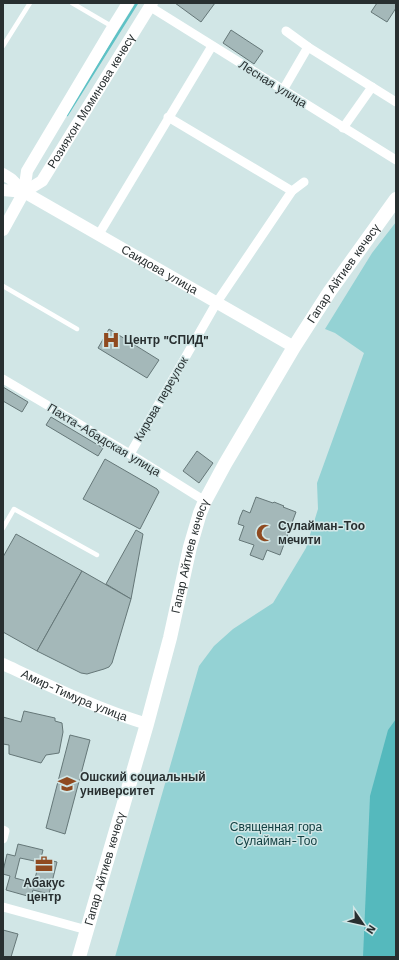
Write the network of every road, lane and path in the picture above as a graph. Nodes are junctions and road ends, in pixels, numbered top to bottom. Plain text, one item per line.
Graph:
1 (30, 3) edge
2 (72, 3) edge
3 (128, 3) edge
4 (150, 5) edge
5 (112, 27) junction
6 (286, 31) dead end
7 (3, 46) edge
8 (212, 46) junction
9 (308, 47) junction
10 (372, 86) junction
11 (283, 90) junction
12 (396, 102) edge
13 (168, 116) junction
14 (343, 128) junction
15 (396, 160) edge
16 (3, 174) edge
17 (304, 182) dead end
18 (3, 190) edge
19 (292, 191) junction
20 (24, 192) junction
21 (396, 199) edge
22 (3, 230) edge
23 (99, 234) junction
24 (3, 286) edge
25 (217, 302) junction
26 (77, 329) dead end
27 (294, 347) junction
28 (3, 379) edge
29 (130, 454) junction
30 (205, 501) junction
31 (3, 528) edge
32 (97, 555) dead end
33 (3, 664) edge
34 (147, 724) junction
35 (3, 830) edge
36 (3, 839) edge
37 (3, 908) edge
38 (87, 930) junction
39 (79, 957) edge

1 - 7 lane
2 - 5 lane
3 - 5 street, Розияхон Моминова көчөсү
4 - 8 street, Лесная улица
4 - 20 street, Розияхон Моминова көчөсү
5 - 20 street, Розияхон Моминова көчөсү
6 - 9 street
8 - 11 street, Лесная улица
8 - 13 street
9 - 10 street
9 - 11 street
10 - 12 street
10 - 14 street
11 - 14 street, Лесная улица
13 - 19 street
13 - 23 street
14 - 15 street, Лесная улица
16 - 20 street, Саидова улица
17 - 19 street, Кирова переулок
18 - 20 street, Саидова улица
19 - 25 street, Кирова переулок
20 - 22 street, Розияхон Моминова көчөсү
20 - 23 street, Саидова улица
21 - 27 main road, Гапар Айтиев көчөсү
23 - 25 street, Саидова улица
24 - 26 lane
25 - 27 street, Саидова улица
25 - 29 street, Кирова переулок
27 - 30 main road, Гапар Айтиев көчөсү
28 - 29 street, Пахта-Абадская улица
29 - 30 street, Пахта-Абадская улица
30 - 34 main road, Гапар Айтиев көчөсү
31 - 32 lane
33 - 34 street, Амир-Тимура улица
34 - 38 main road, Гапар Айтиев көчөсү
35 - 36 street
37 - 38 street
38 - 39 main road, Гапар Айтиев көчөсү

